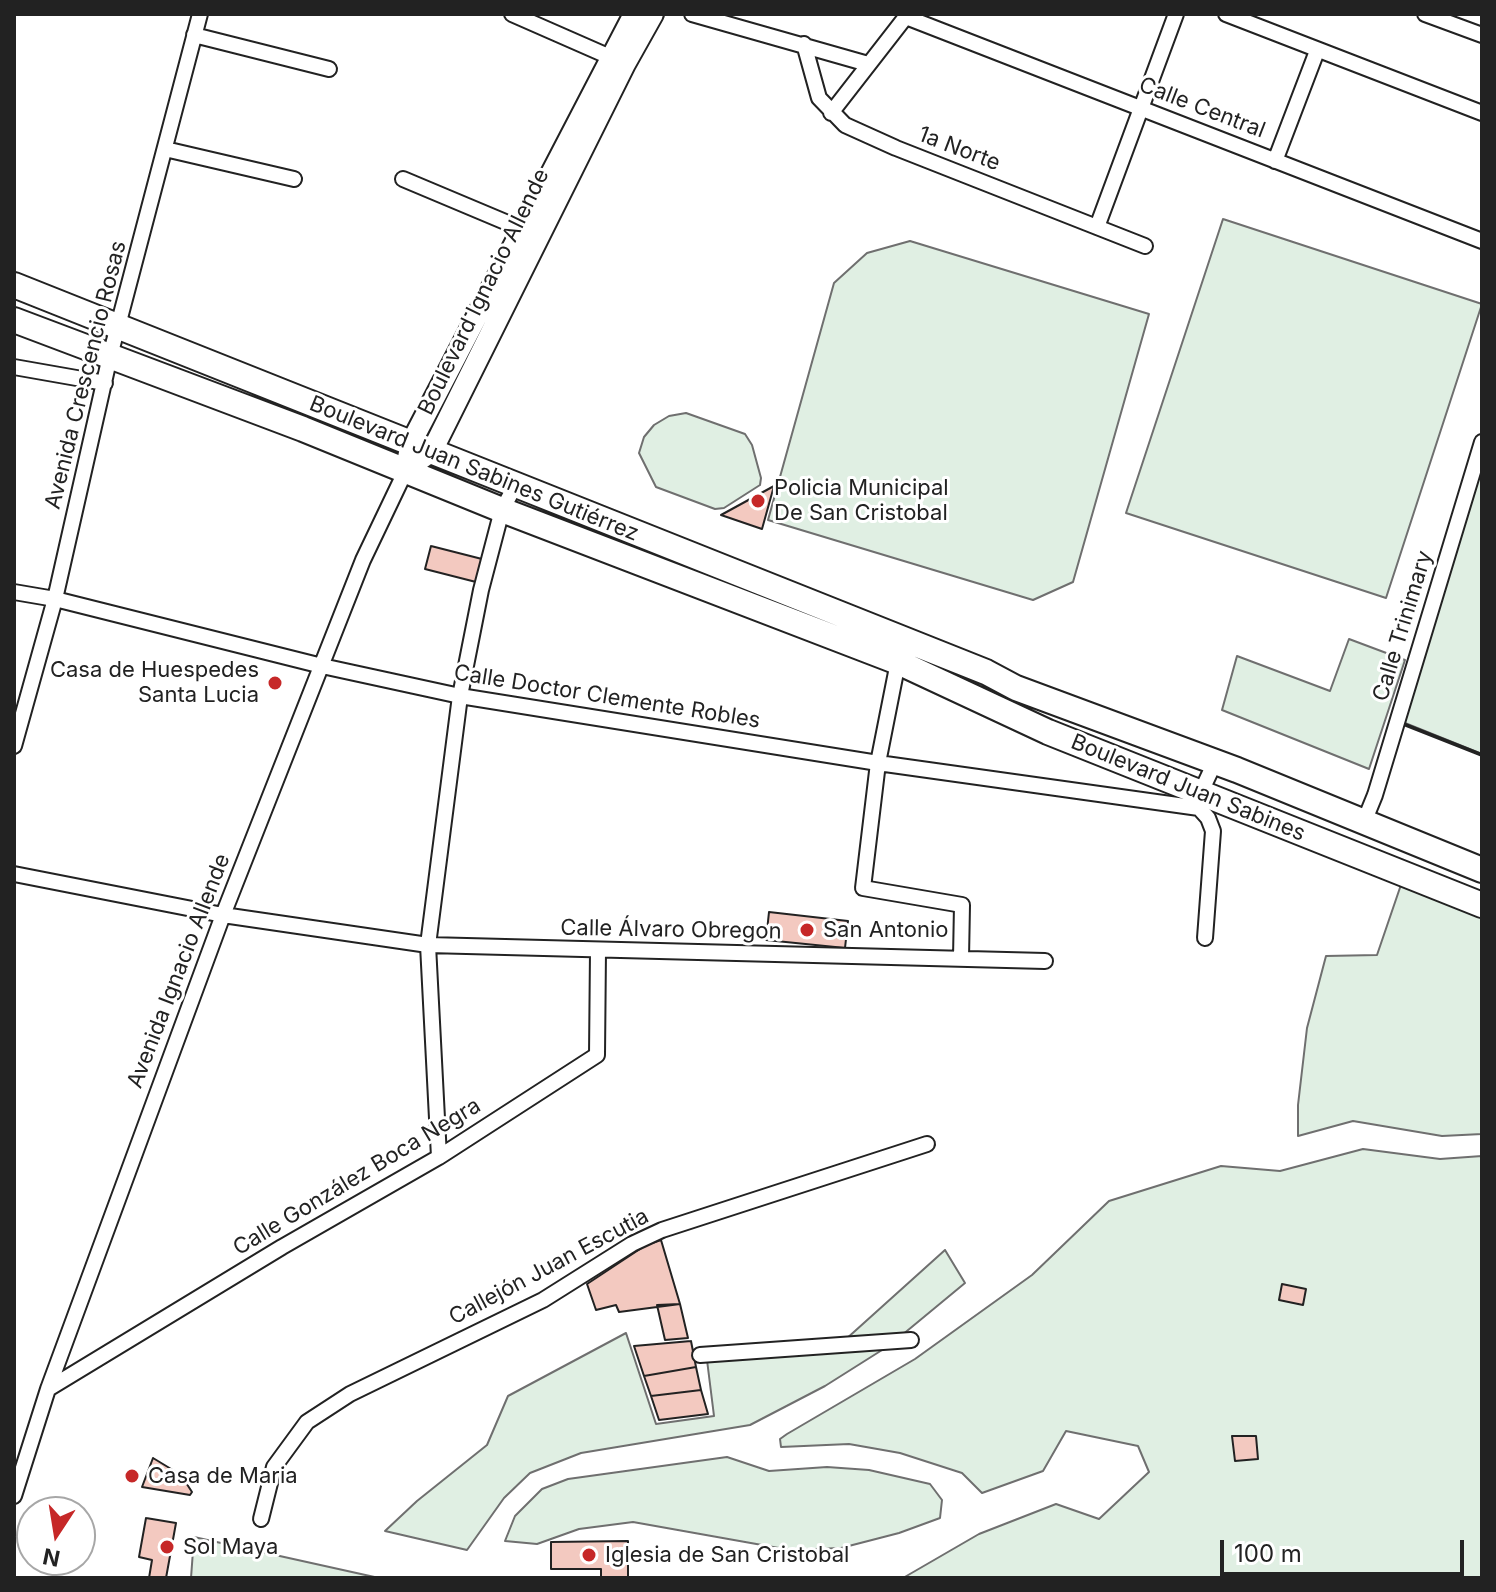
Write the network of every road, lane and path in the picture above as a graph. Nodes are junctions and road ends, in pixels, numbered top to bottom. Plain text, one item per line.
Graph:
1 (200, 14) edge
2 (512, 14) edge
3 (634, 14) edge
4 (653, 14) edge
5 (692, 14) edge
6 (1176, 14) edge
7 (1226, 14) edge
8 (1429, 15) edge
9 (907, 16) edge
10 (194, 35) junction
11 (1482, 35) edge
12 (804, 44) junction
13 (1317, 51) junction
14 (610, 57) junction
15 (868, 64) junction
16 (329, 69) dead end
17 (1142, 108) junction
18 (831, 113) junction
19 (1482, 113) edge
20 (165, 149) junction
21 (1275, 161) junction
22 (294, 179) dead end
23 (403, 179) dead end
24 (1097, 227) junction
25 (522, 229) junction
26 (1482, 241) edge
27 (1145, 246) dead end
28 (14, 285) edge
29 (14, 320) edge
30 (119, 326) junction
31 (110, 356) junction
32 (14, 367) edge
33 (105, 383) junction
34 (1482, 442) edge
35 (422, 447) junction
36 (406, 470) junction
37 (515, 486) junction
38 (502, 510) junction
39 (14, 592) edge
40 (55, 599) junction
41 (934, 652) joint
42 (898, 662) junction
43 (322, 666) junction
44 (460, 696) junction
45 (14, 746) edge
46 (1215, 762) junction
47 (878, 763) junction
48 (1200, 801) junction
49 (1364, 822) junction
50 (1482, 870) edge
51 (14, 874) edge
52 (1482, 905) edge
53 (223, 915) junction
54 (1205, 938) dead end
55 (428, 945) junction
56 (598, 951) junction
57 (961, 958) junction
58 (1045, 961) dead end
59 (927, 1144) dead end
60 (439, 1157) junction
61 (911, 1340) dead end
62 (700, 1355) dead end
63 (48, 1389) junction
64 (15, 1489) edge
65 (261, 1519) dead end

1 - 10 street, Avenida Crescencio Rosas
2 - 14 street
3 - 14 main road, Boulevard Ignacio Allende
4 - 35 main road, Boulevard Ignacio Allende
5 - 12 street
6 - 17 street
7 - 13 street
8 - 11 street
9 - 15 street
9 - 17 street, Calle Central
10 - 16 street
10 - 20 street, Avenida Crescencio Rosas
12 - 15 street
12 - 18 street
13 - 19 street
13 - 21 street
14 - 25 main road, Boulevard Ignacio Allende
15 - 18 street
17 - 21 street, Calle Central
17 - 24 street
18 - 24 street, 1a Norte
20 - 22 street
20 - 30 street, Avenida Crescencio Rosas
21 - 26 street, Calle Central
23 - 25 street
24 - 27 street, 1a Norte
25 - 35 main road, Boulevard Ignacio Allende
28 - 30 main road, Boulevard Juan Sabines Gutiérrez
29 - 31 main road, Boulevard Juan Sabines Gutiérrez
30 - 31 street, Avenida Crescencio Rosas
30 - 35 main road, Boulevard Juan Sabines Gutiérrez
31 - 33 street, Avenida Crescencio Rosas
31 - 36 main road, Boulevard Juan Sabines Gutiérrez
32 - 33 street
33 - 40 street, Avenida Crescencio Rosas
34 - 49 street, Calle Trinimary
35 - 36 main road, Boulevard Ignacio Allende
35 - 37 main road, Boulevard Juan Sabines Gutiérrez
36 - 38 main road, Boulevard Juan Sabines Gutiérrez
36 - 43 street, Avenida Ignacio Allende
37 - 38 street
37 - 41 main road, Boulevard Juan Sabines Gutiérrez
38 - 42 main road, Boulevard Juan Sabines Gutiérrez
38 - 44 street
39 - 40 street, Calle Doctor Clemente Robles
40 - 43 street, Calle Doctor Clemente Robles
40 - 45 street, Avenida Crescencio Rosas
41 - 46 main road, Boulevard Juan Sabines
42 - 47 street
42 - 48 main road, Boulevard Juan Sabines
43 - 44 street, Calle Doctor Clemente Robles
43 - 53 street, Avenida Ignacio Allende
44 - 47 street, Calle Doctor Clemente Robles
44 - 55 street
46 - 48 street
46 - 49 main road, Boulevard Juan Sabines
47 - 48 street, Calle Doctor Clemente Robles
47 - 57 street
48 - 52 main road, Boulevard Juan Sabines
48 - 54 street
49 - 50 main road, Boulevard Juan Sabines
51 - 53 street, Calle Álvaro Obregon
53 - 55 street, Calle Álvaro Obregon
53 - 63 street, Avenida Ignacio Allende
55 - 56 street, Calle Álvaro Obregon
55 - 60 street
56 - 57 street, Calle Álvaro Obregon
56 - 60 street, Calle González Boca Negra
57 - 58 street, Calle Álvaro Obregon
59 - 65 street, Callejón Juan Escutia
60 - 63 street, Calle González Boca Negra
61 - 62 street
63 - 64 street, Avenida Ignacio Allende

